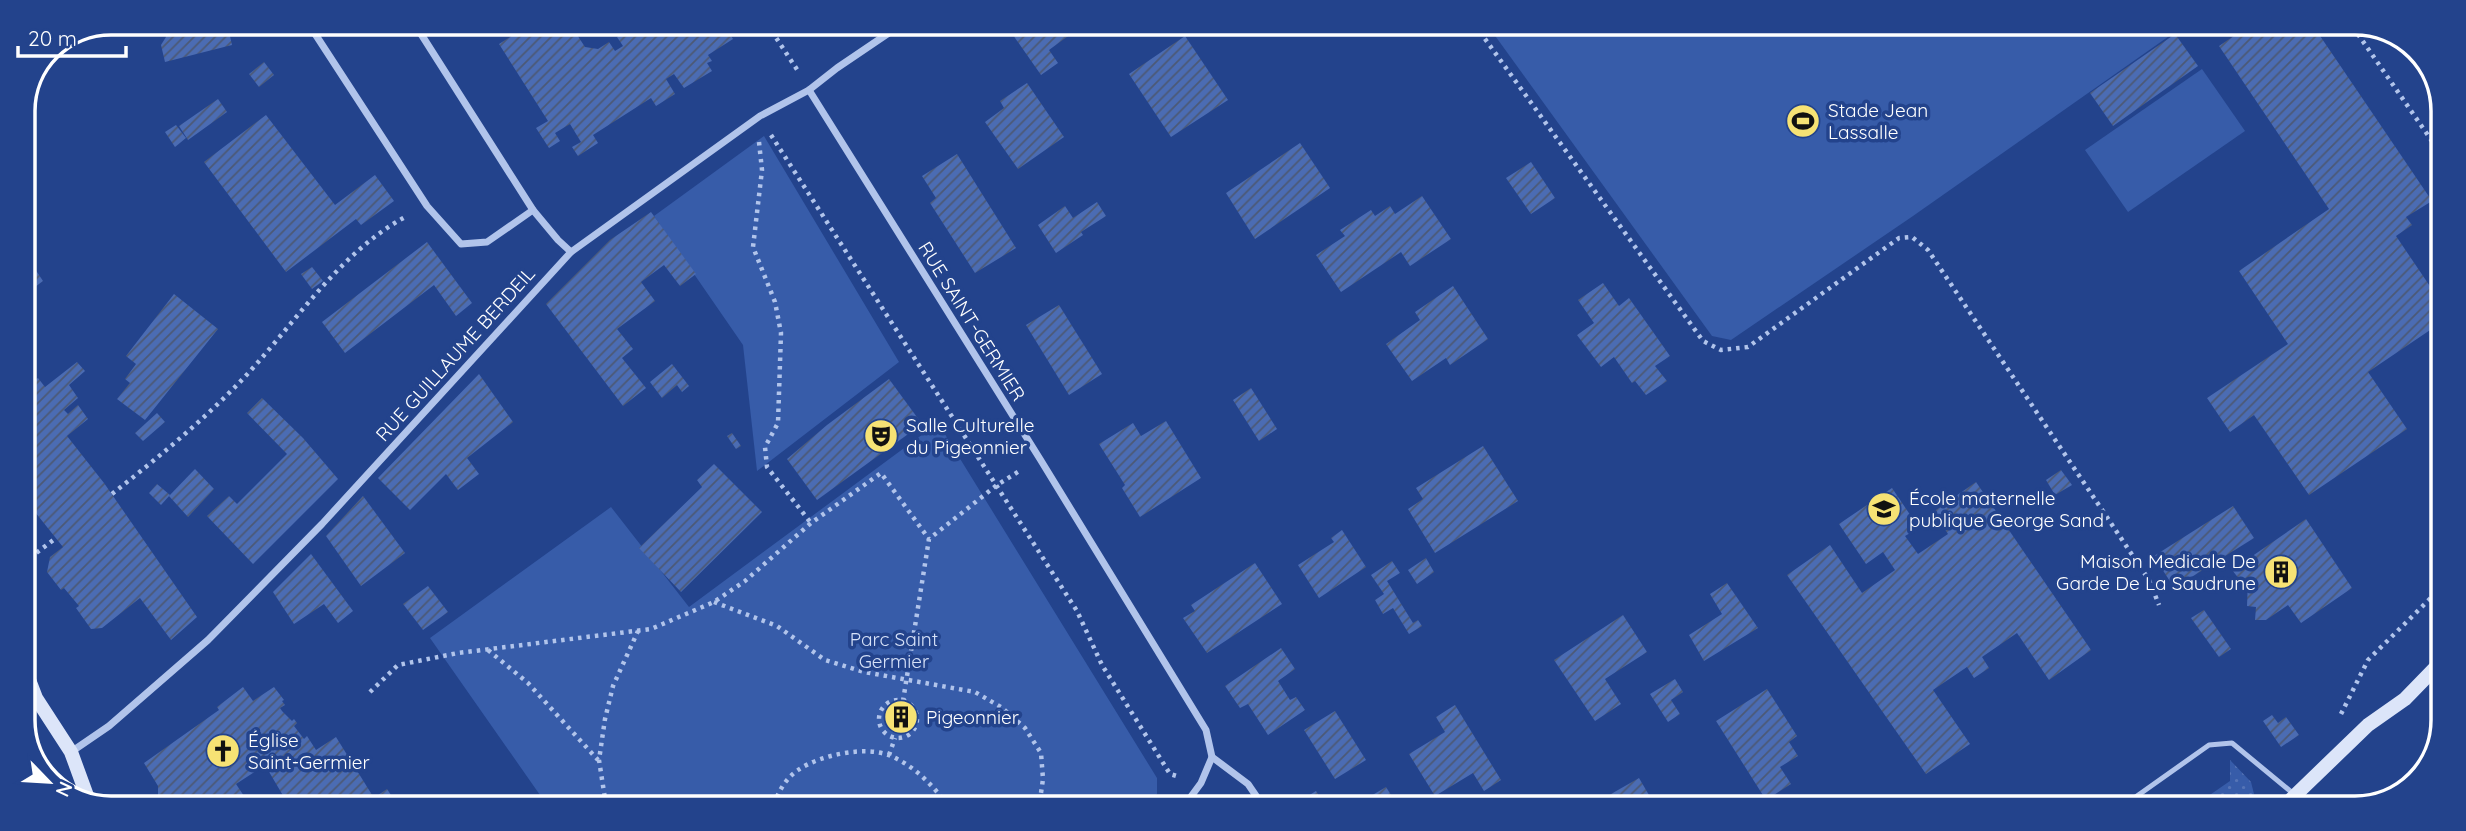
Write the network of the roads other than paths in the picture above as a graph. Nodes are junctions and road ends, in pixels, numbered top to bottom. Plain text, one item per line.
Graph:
1 (316, 35) edge
2 (422, 35) edge
3 (886, 35) edge
4 (809, 90) junction
5 (533, 210) junction
6 (571, 252) junction
7 (2431, 672) edge
8 (35, 695) edge
9 (68, 747) edge
10 (78, 747) edge
11 (1212, 758) junction
12 (2295, 795) joint
13 (1191, 796) edge
14 (1256, 796) edge
15 (2137, 796) edge

1 - 5 street
2 - 5 street
3 - 4 street, RUE GUILLAUME BERDEIL
4 - 6 street, RUE GUILLAUME BERDEIL
4 - 11 street, RUE SAINT-GERMIER
5 - 6 street
6 - 10 street, RUE GUILLAUME BERDEIL
7 - 12 main road
8 - 9 main road
11 - 13 street
11 - 14 street
12 - 15 lane

